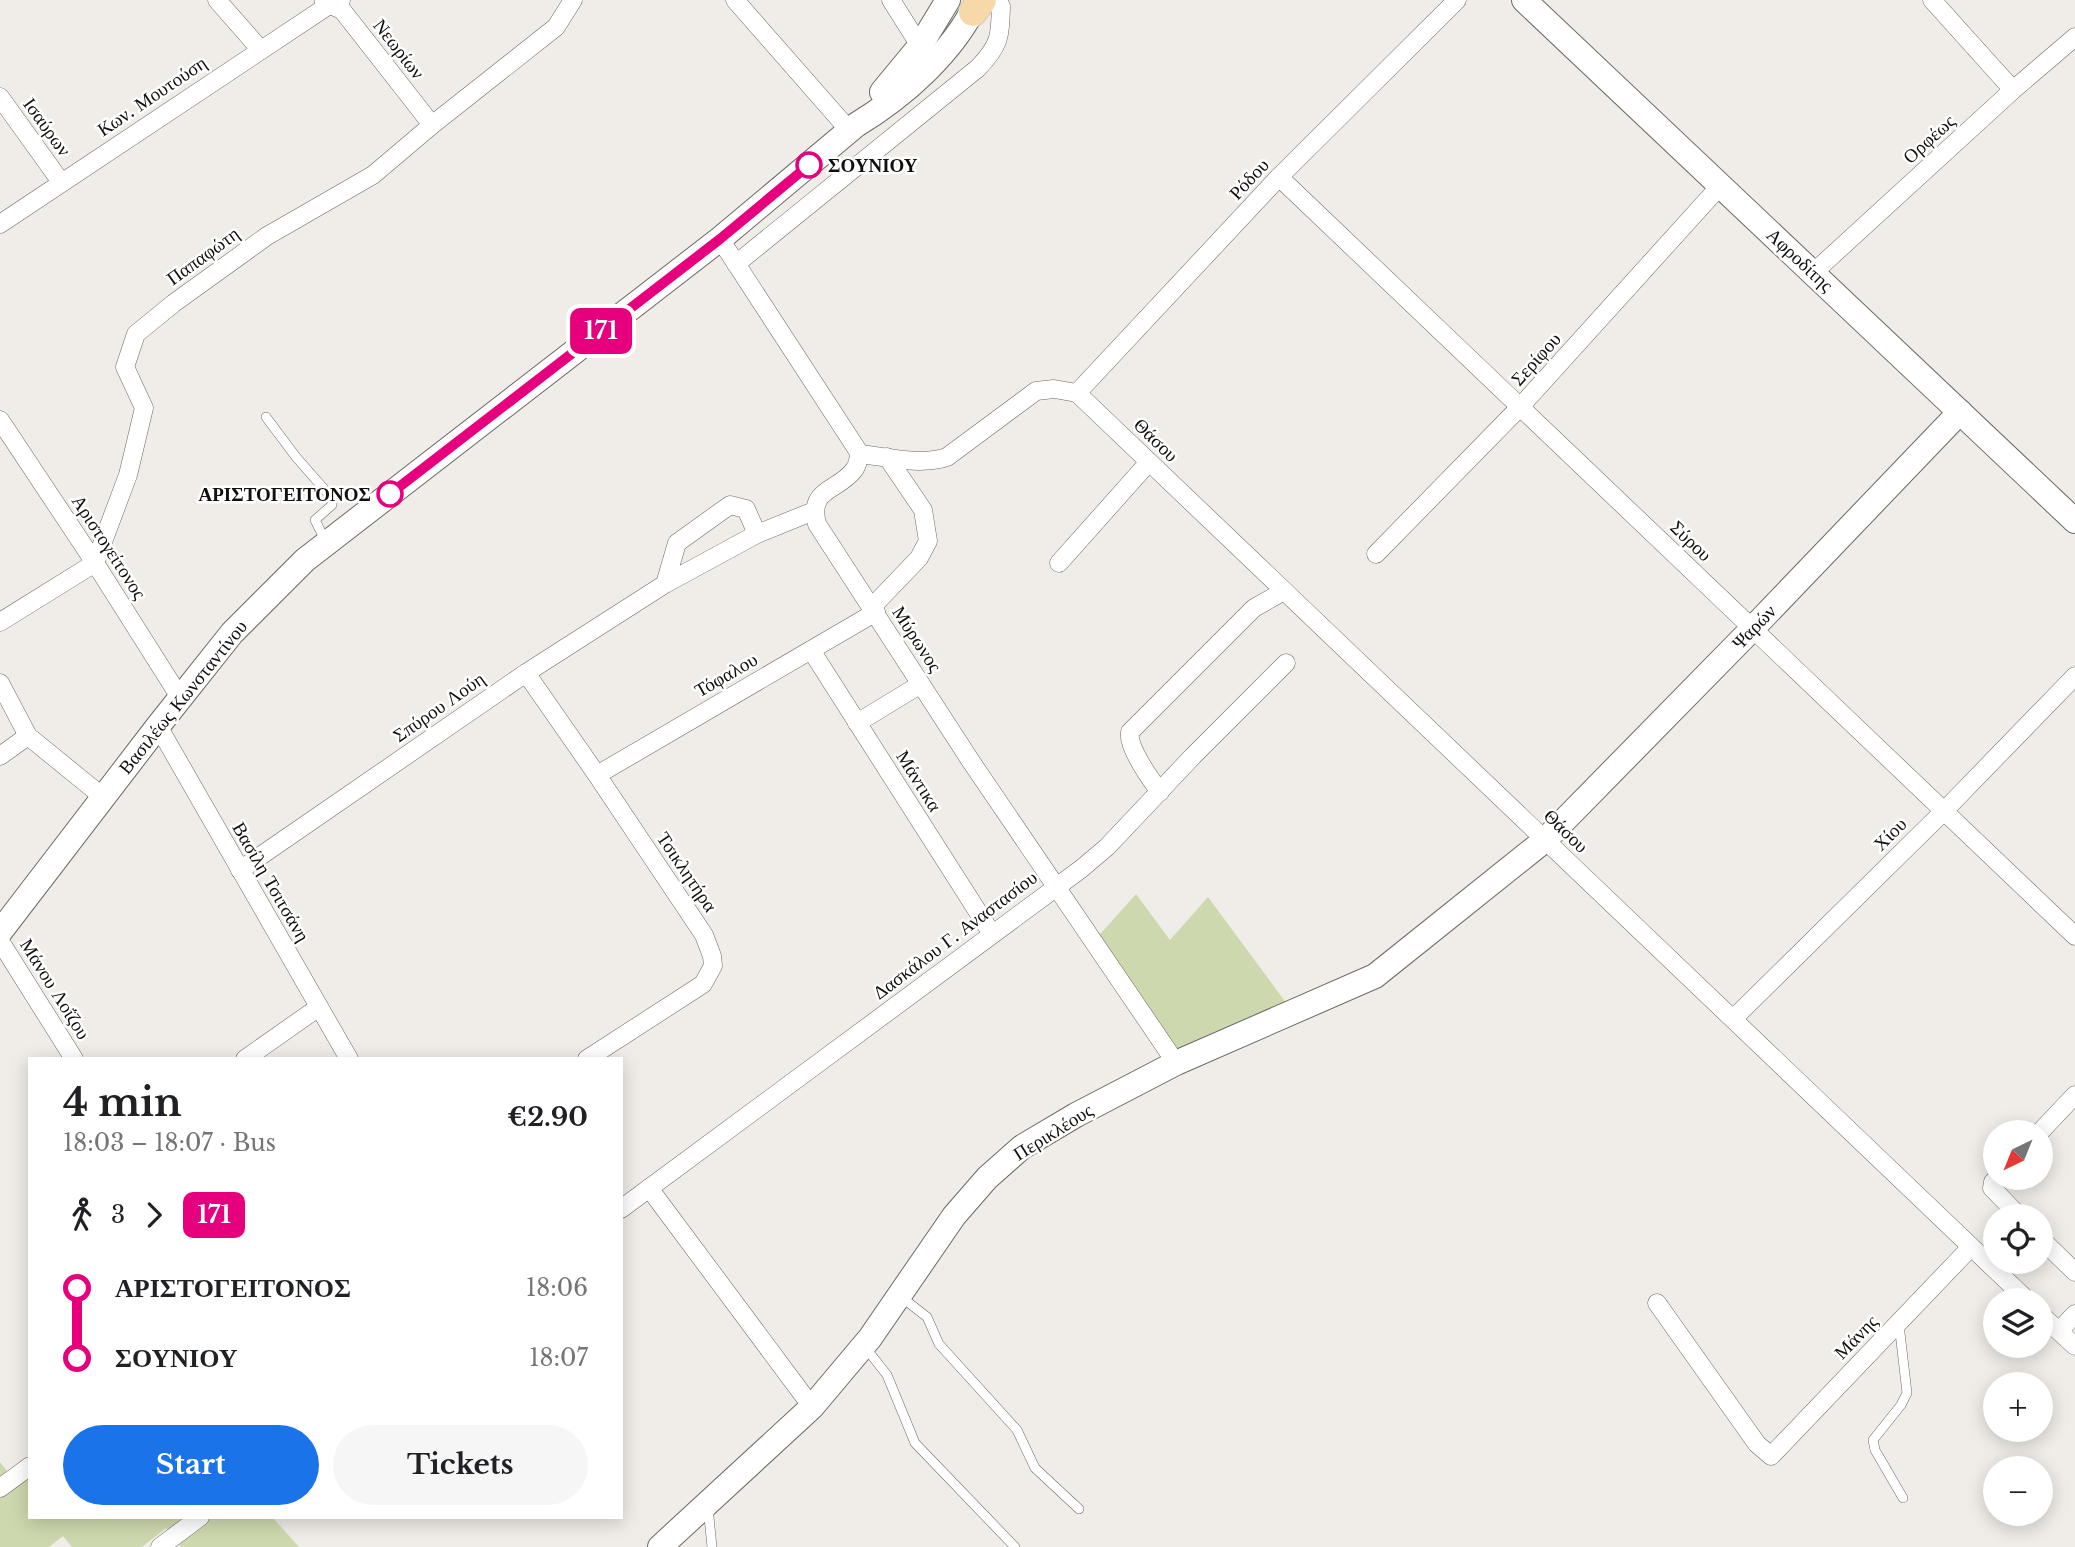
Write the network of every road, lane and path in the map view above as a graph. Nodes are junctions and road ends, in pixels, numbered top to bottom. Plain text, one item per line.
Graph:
1 (217, 0) edge
2 (573, 0) edge
3 (735, 0) edge
4 (891, 0) edge
5 (1457, 0) edge
6 (1524, 0) edge
7 (1933, 0) edge
8 (330, 2) edge
9 (976, 4) edge
10 (2075, 37) edge
11 (920, 46) junction
12 (260, 50) junction
13 (2013, 90) junction
14 (0, 97) edge
15 (432, 125) junction
16 (852, 128) junction
17 (1279, 177) junction
18 (61, 182) junction
19 (1720, 186) junction
20 (0, 224) edge
21 (720, 239) junction
22 (736, 264) junction
23 (1813, 273) junction
24 (1077, 393) junction
25 (1521, 407) junction
26 (1960, 412) junction
27 (265, 417) dead end
28 (0, 420) edge
29 (860, 454) junction
30 (887, 457) junction
31 (1149, 462) junction
32 (814, 511) junction
33 (2075, 521) edge
34 (757, 534) junction
35 (326, 544) junction
36 (1376, 554) dead end
37 (95, 563) junction
38 (1059, 563) dead end
39 (665, 584) junction
40 (1284, 591) junction
41 (874, 610) junction
42 (0, 622) edge
43 (1752, 629) junction
44 (811, 650) junction
45 (1286, 663) dead end
46 (526, 673) junction
47 (2075, 676) edge
48 (0, 683) edge
49 (921, 684) junction
50 (181, 699) junction
51 (858, 723) junction
52 (158, 726) junction
53 (28, 736) junction
54 (0, 756) edge
55 (597, 775) junction
56 (1160, 792) junction
57 (103, 797) junction
58 (1944, 811) junction
59 (1545, 840) junction
60 (240, 870) junction
61 (1056, 887) junction
62 (0, 932) edge
63 (992, 934) junction
64 (2075, 936) edge
65 (0, 941) edge
66 (319, 1007) junction
67 (1733, 1019) junction
68 (73, 1057) edge
69 (248, 1057) edge
70 (348, 1057) edge
71 (590, 1057) edge
72 (1176, 1063) junction
73 (2075, 1095) edge
74 (2051, 1120) edge
75 (649, 1188) junction
76 (1994, 1190) edge
77 (2007, 1204) edge
78 (623, 1208) edge
79 (1971, 1247) junction
80 (2053, 1251) edge
81 (1983, 1253) edge
82 (2075, 1272) edge
83 (2005, 1274) edge
84 (2016, 1288) edge
85 (899, 1295) junction
86 (1657, 1303) dead end
87 (2075, 1314) edge
88 (1899, 1322) junction
89 (2053, 1326) edge
90 (2059, 1331) junction
91 (864, 1346) junction
92 (2075, 1346) edge
93 (812, 1407) junction
94 (28, 1467) edge
95 (0, 1488) edge
96 (1903, 1498) dead end
97 (707, 1504) junction
98 (1079, 1509) dead end
99 (197, 1519) edge
100 (160, 1547) edge
101 (660, 1547) edge
102 (712, 1547) edge
103 (1015, 1547) edge

1 - 12 street
2 - 15 street, Παπαφώτη
3 - 16 street
4 - 11 street
5 - 17 street, Ρόδου
6 - 19 street, Αφροδίτης
7 - 13 street
8 - 12 street, Κων. Μουτούση
8 - 15 street, Νεωρίων
9 - 11 street, Βασιλέως Κωνσταντίνου
9 - 16 street, Βασιλέως Κωνσταντίνου
9 - 22 street
10 - 13 street, Ορφέως
11 - 16 street, Βασιλέως Κωνσταντίνου
12 - 18 street, Κων. Μουτούση
13 - 23 street, Ορφέως
14 - 18 street, Ισαύρων
15 - 37 street, Παπαφώτη
16 - 21 street, Βασιλέως Κωνσταντίνου
17 - 24 street, Ρόδου
17 - 25 street, Σύρου
18 - 20 street, Κων. Μουτούση
19 - 23 street, Αφροδίτης
19 - 25 street, Σερίφου
21 - 22 street
21 - 35 street, Βασιλέως Κωνσταντίνου
22 - 29 street
23 - 26 street, Αφροδίτης
24 - 30 street
24 - 31 street, Θάσου
25 - 36 street, Σερίφου
25 - 43 street, Σύρου
26 - 33 street, Αφροδίτης
26 - 43 street, Ψαρών
27 - 35 lane
28 - 37 street, Αριστογείτονος
29 - 30 street
29 - 32 street
30 - 41 street, Τόφαλου
31 - 38 street
31 - 40 street, Θάσου
32 - 34 street, Σπύρου Λούη
32 - 41 street, Μύρωνος
34 - 39 street, Σπύρου Λούη
34 - 39 street
35 - 50 street, Βασιλέως Κωνσταντίνου
37 - 42 street
37 - 50 street, Αριστογείτονος
39 - 46 street, Σπύρου Λούη
40 - 56 street
40 - 59 street, Θάσου
41 - 44 street, Τόφαλου
41 - 49 street, Μύρωνος
43 - 58 street, Σύρου
43 - 59 street, Ψαρών
44 - 51 street, Μάντικα
44 - 55 street, Τόφαλου
45 - 56 street, Δασκάλου Γ. Αναστασίου
46 - 55 street, Τσικλητήρα
46 - 60 street, Σπύρου Λούη
47 - 58 street, Χίου
48 - 53 street
49 - 51 street
49 - 61 street, Μύρωνος
50 - 52 street, Βασιλέως Κωνσταντίνου
51 - 63 street, Μάντικα
52 - 57 street, Βασιλέως Κωνσταντίνου
52 - 60 street, Βασίλη Τσιτσάνη
53 - 54 street
53 - 57 street
55 - 71 street, Τσικλητήρα
56 - 61 street, Δασκάλου Γ. Αναστασίου
57 - 62 street, Βασιλέως Κωνσταντίνου
58 - 64 street, Σύρου
58 - 67 street, Χίου
59 - 67 street, Θάσου
59 - 72 street, Περικλέους
60 - 66 street, Βασίλη Τσιτσάνη
61 - 63 street, Δασκάλου Γ. Αναστασίου
61 - 72 street, Μύρωνος
63 - 75 street, Δασκάλου Γ. Αναστασίου
65 - 68 street, Μάνου Λοΐζου
66 - 69 street
66 - 70 street, Βασίλη Τσιτσάνη
67 - 79 street, Θάσου
72 - 85 street, Περικλέους
73 - 74 street
75 - 78 street, Δασκάλου Γ. Αναστασίου
75 - 93 street
76 - 77 street
79 - 81 street, Θάσου
79 - 88 street, Μάνης
80 - 82 street
83 - 84 street, Θάσου
85 - 91 street, Περικλέους
85 - 98 lane
86 - 88 street, Μάνης
87 - 90 street
88 - 96 lane
89 - 90 street
90 - 92 street
91 - 93 street, Περικλέους
91 - 103 lane
93 - 97 street, Περικλέους
94 - 95 street
97 - 101 street, Περικλέους
97 - 102 lane
99 - 100 street

